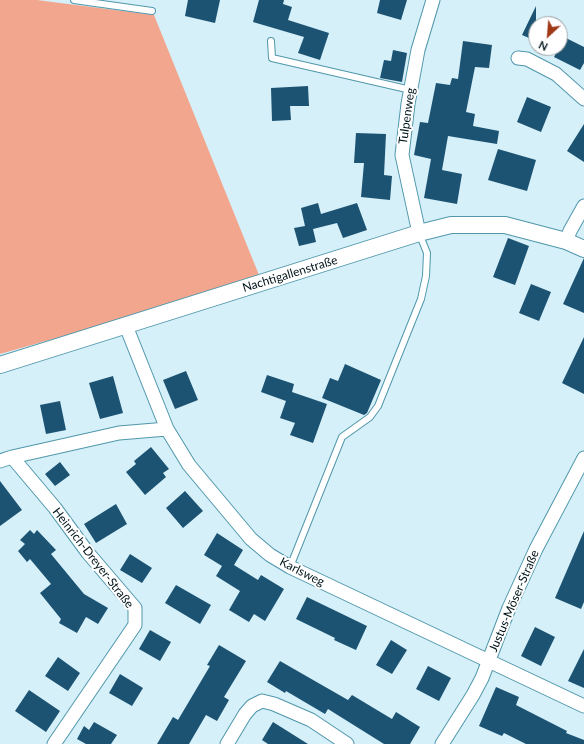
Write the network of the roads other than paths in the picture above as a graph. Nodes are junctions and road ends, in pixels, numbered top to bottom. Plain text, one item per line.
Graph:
1 (74, 0) edge
2 (432, 0) edge
3 (152, 11) dead end
4 (271, 41) dead end
5 (518, 58) dead end
6 (411, 90) junction
7 (584, 99) edge
8 (584, 206) edge
9 (419, 233) junction
10 (566, 241) junction
11 (584, 249) edge
12 (126, 326) junction
13 (0, 365) edge
14 (167, 429) junction
15 (584, 458) edge
16 (6, 459) edge
17 (0, 468) edge
18 (290, 567) junction
19 (489, 660) junction
20 (584, 706) edge
21 (54, 744) edge
22 (227, 744) edge
23 (347, 744) edge
24 (442, 744) edge

1 - 3 lane
2 - 6 street, Tulpenweg
4 - 6 lane
5 - 7 street
6 - 9 street, Tulpenweg
8 - 10 street
9 - 10 street, Nachtigallenstraße
9 - 12 street, Nachtigallenstraße
9 - 18 lane
10 - 11 street, Nachtigallenstraße
12 - 13 street, Nachtigallenstraße
12 - 14 street, Karlsweg
14 - 16 street
14 - 18 street, Karlsweg
15 - 19 street, Justus-Möser-Straße
16 - 17 street
16 - 21 street, Heinrich-Dreyer-Straße
18 - 19 street, Karlsweg
19 - 20 street, Karlsweg
19 - 24 street, Justus-Möser-Straße
22 - 23 street

